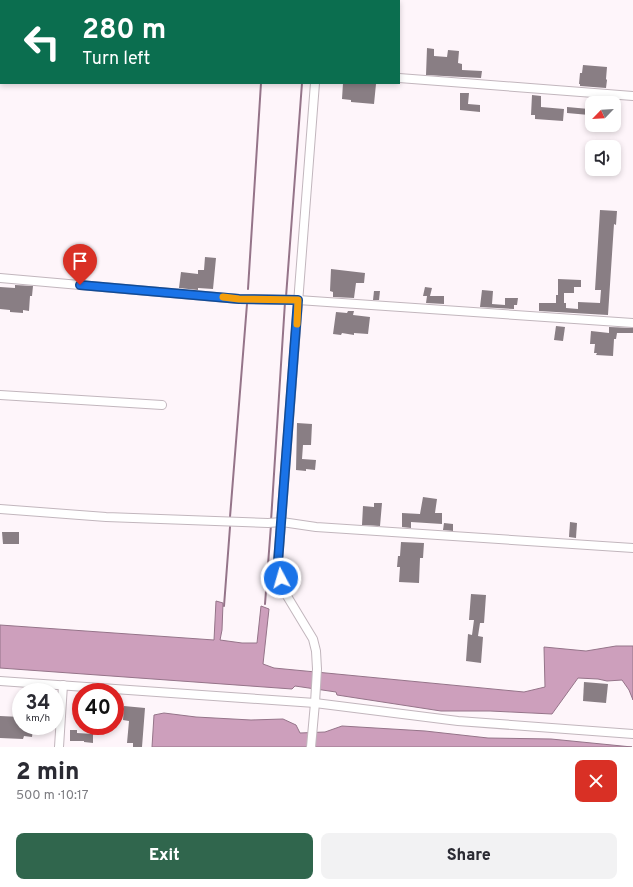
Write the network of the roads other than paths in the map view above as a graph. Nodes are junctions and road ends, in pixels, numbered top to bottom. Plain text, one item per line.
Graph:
1 (400, 78) edge
2 (315, 84) edge
3 (633, 96) edge
4 (0, 278) edge
5 (298, 300) junction
6 (633, 323) edge
7 (0, 395) edge
8 (162, 405) dead end
9 (0, 509) edge
10 (282, 522) junction
11 (633, 548) edge
12 (0, 681) edge
13 (32, 683) edge
14 (64, 685) edge
15 (315, 703) junction
16 (633, 734) edge
17 (59, 735) edge
18 (58, 747) edge
19 (311, 747) edge

1 - 3 street
2 - 5 street
4 - 5 street
5 - 6 street
5 - 10 street
7 - 8 street
9 - 10 street
10 - 11 street
10 - 15 street
12 - 13 street
14 - 15 street
15 - 16 street
15 - 19 street
17 - 18 street

